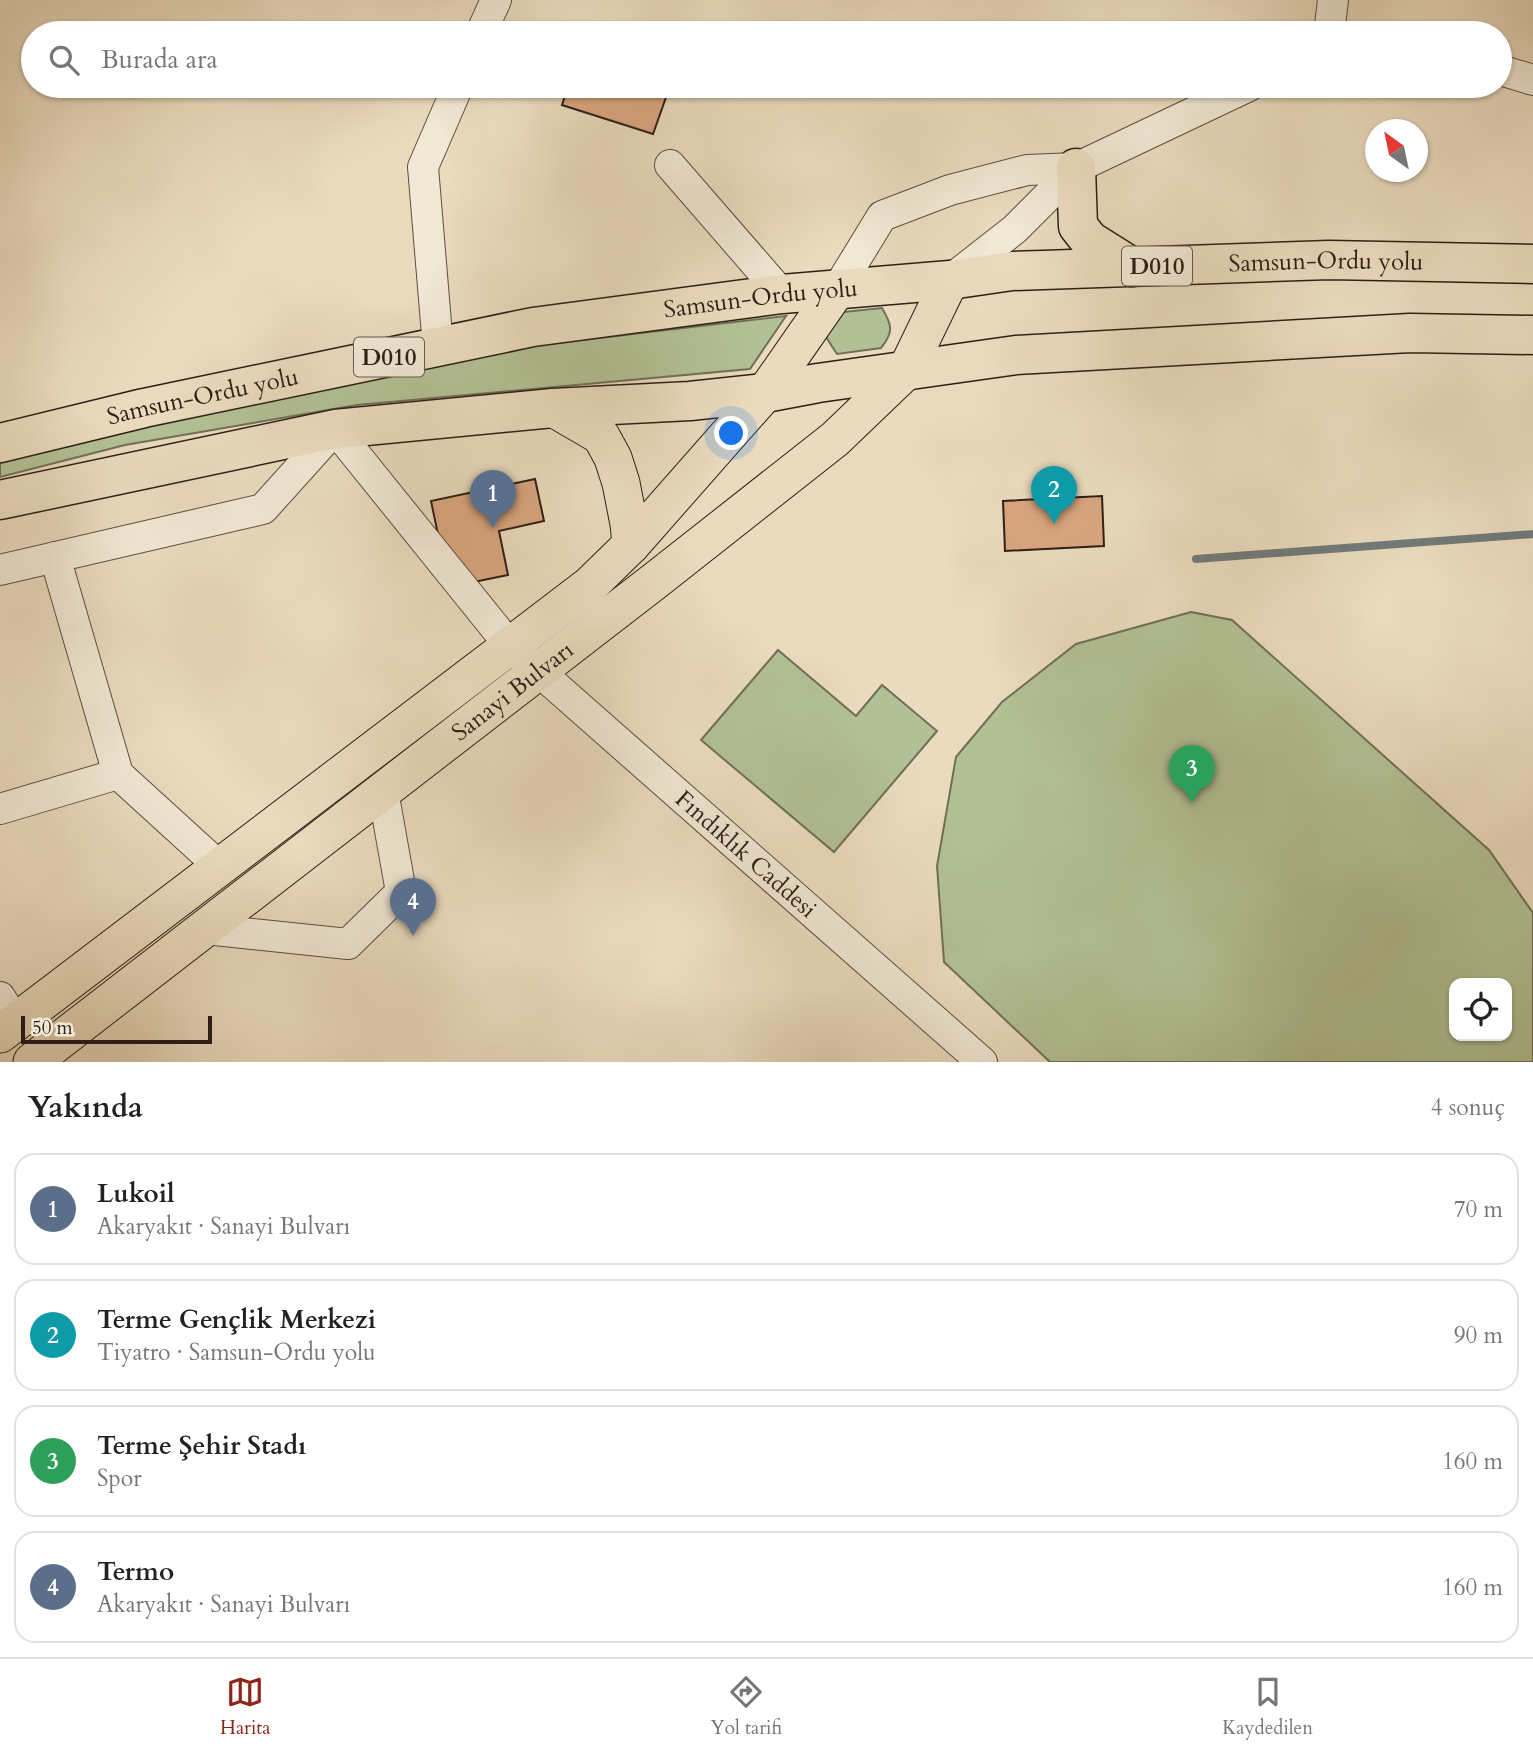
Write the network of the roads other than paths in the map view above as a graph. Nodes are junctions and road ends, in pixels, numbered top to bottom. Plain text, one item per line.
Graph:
1 (496, 0) edge
2 (1333, 0) edge
3 (486, 21) edge
4 (1330, 21) edge
5 (1512, 74) edge
6 (1533, 80) edge
7 (453, 98) edge
8 (1224, 98) edge
9 (670, 165) dead end
10 (1076, 168) junction
11 (1533, 264) edge
12 (1132, 267) junction
13 (950, 281) junction
14 (838, 288) junction
15 (782, 294) junction
16 (1533, 335) edge
17 (438, 347) junction
18 (906, 371) junction
19 (765, 393) junction
20 (553, 408) junction
21 (335, 429) junction
22 (0, 443) edge
23 (0, 500) edge
24 (631, 545) junction
25 (55, 557) junction
26 (0, 570) edge
27 (510, 646) junction
28 (538, 671) junction
29 (118, 774) junction
30 (383, 791) junction
31 (0, 809) edge
32 (220, 867) junction
33 (205, 929) junction
34 (5, 1018) edge
35 (32, 1062) edge
36 (982, 1062) edge

1 - 3 street
2 - 4 street
5 - 6 street
7 - 17 street
8 - 10 street
9 - 15 street
10 - 12 highway
10 - 13 street
10 - 14 street
11 - 12 highway, Samsun-Ordu yolu / D010
12 - 13 highway, Samsun-Ordu yolu / D010
13 - 14 highway, Samsun-Ordu yolu / D010
13 - 18 main road, Sanayi Bulvarı
14 - 15 highway, Samsun-Ordu yolu / D010
14 - 19 main road, Sanayi Bulvarı
15 - 17 highway, Samsun-Ordu yolu / D010
16 - 18 highway
17 - 22 highway, Samsun-Ordu yolu / D010
18 - 19 highway
18 - 28 main road, Sanayi Bulvarı
19 - 20 highway
19 - 24 main road, Sanayi Bulvarı
20 - 21 highway
20 - 24 main road
21 - 23 highway
21 - 25 street
21 - 27 street, Fındıklık Caddesi
24 - 27 main road, Sanayi Bulvarı
25 - 26 street
25 - 29 street
27 - 28 street, Fındıklık Caddesi
27 - 32 main road, Sanayi Bulvarı
28 - 30 main road, Sanayi Bulvarı
28 - 36 street, Fındıklık Caddesi
29 - 31 street
29 - 32 street
30 - 33 main road, Sanayi Bulvarı
30 - 33 street
32 - 34 main road, Sanayi Bulvarı
33 - 35 main road, Sanayi Bulvarı

